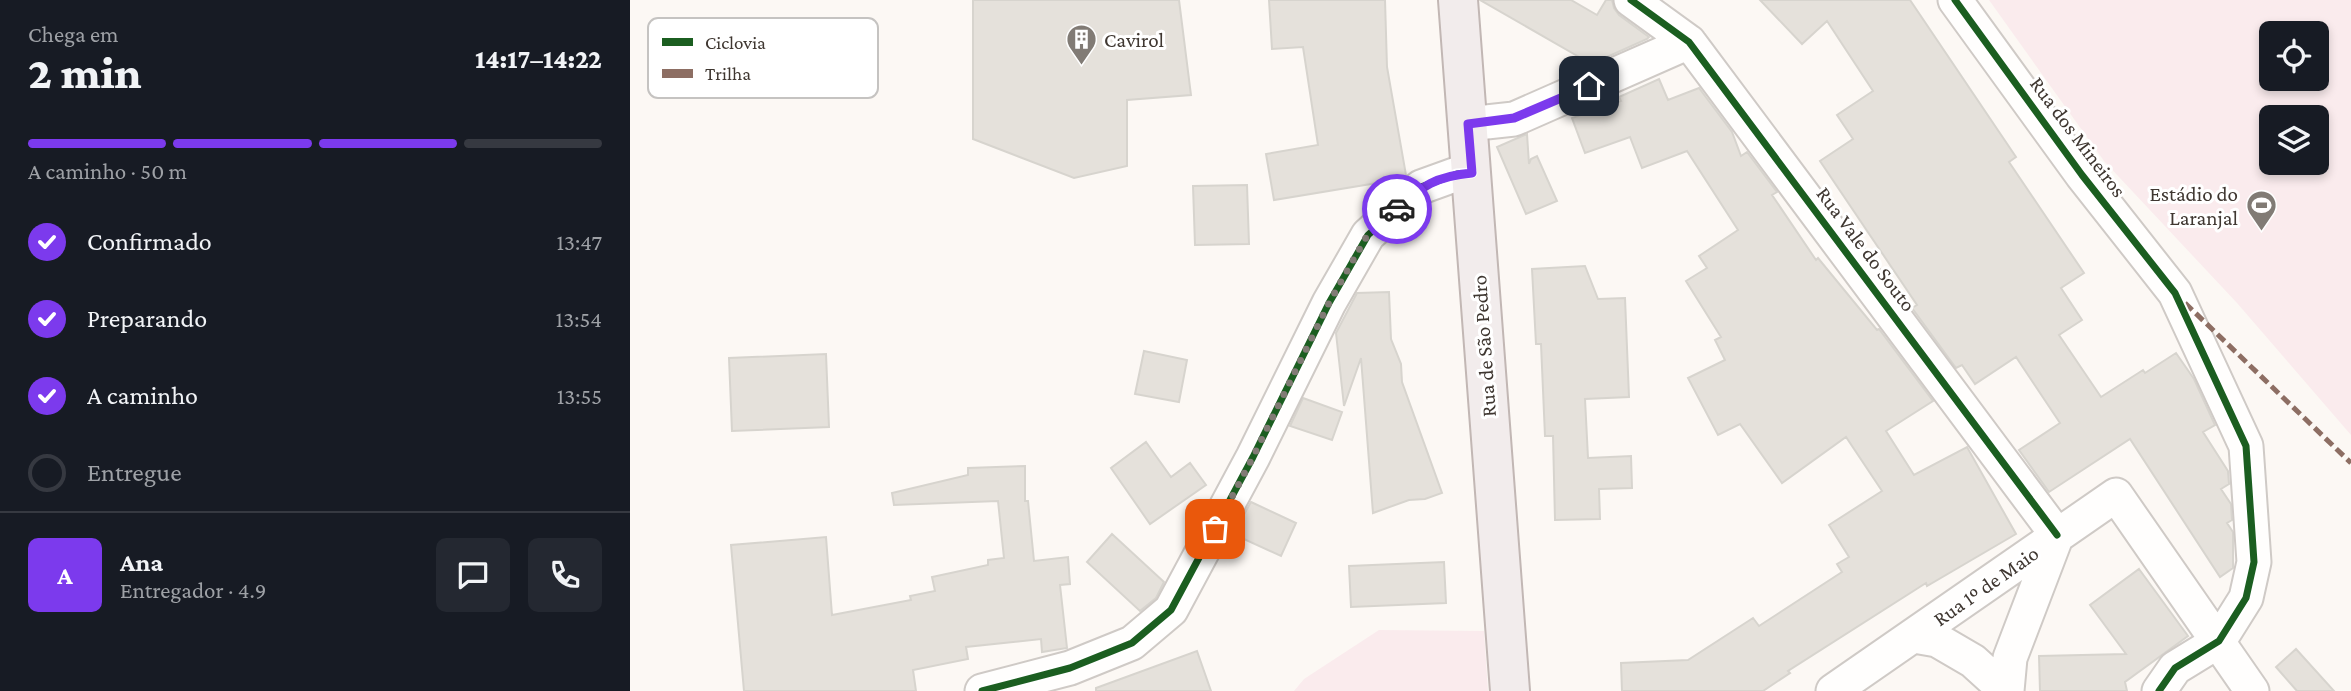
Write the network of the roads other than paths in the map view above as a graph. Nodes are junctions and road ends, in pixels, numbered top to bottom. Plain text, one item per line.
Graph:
1 (1458, 0) edge
2 (1631, 0) edge
3 (1955, 0) edge
4 (1689, 42) junction
5 (1468, 124) junction
6 (1472, 173) junction
7 (2057, 535) junction
8 (1914, 636) junction
9 (2219, 641) junction
10 (2248, 684) edge
11 (982, 691) edge
12 (1510, 691) edge
13 (1833, 691) edge
14 (2007, 691) edge
15 (2159, 691) edge
16 (2275, 691) edge

1 - 5 main road, Rua de São Pedro
2 - 4 street, Rua Vale do Souto
3 - 9 street, Rua dos Mineiros
4 - 5 street
4 - 7 street, Rua Vale do Souto
5 - 6 main road, Rua de São Pedro
6 - 11 street
6 - 12 main road, Rua de São Pedro
7 - 8 street, Rua 1º de Maio
7 - 9 street, Rua 1º de Maio
7 - 14 street
8 - 13 street, Rua 1º de Maio
8 - 14 street, Rua 1º de Maio
9 - 10 street
9 - 15 street
10 - 16 street

